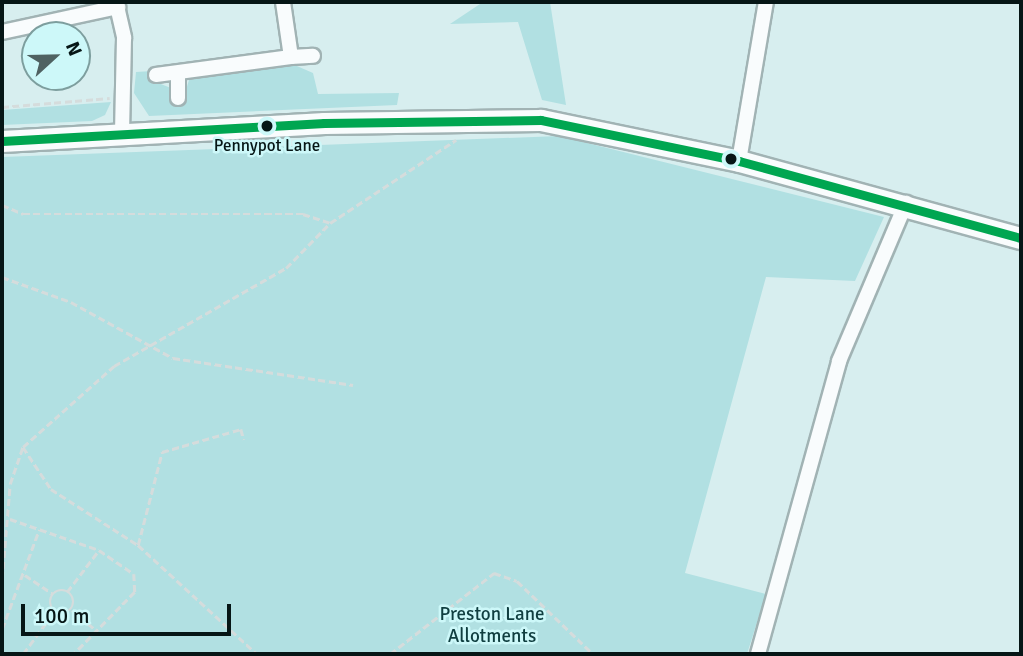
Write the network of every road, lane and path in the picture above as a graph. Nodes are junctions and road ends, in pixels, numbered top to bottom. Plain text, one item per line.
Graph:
1 (284, 2) edge
2 (766, 2) edge
3 (117, 5) edge
4 (2, 32) edge
5 (313, 56) dead end
6 (290, 57) junction
7 (178, 74) junction
8 (156, 75) dead end
9 (114, 98) dead end
10 (178, 98) dead end
11 (2, 107) edge
12 (469, 132) dead end
13 (122, 136) junction
14 (2, 141) edge
15 (739, 161) junction
16 (906, 203) junction
17 (2, 205) edge
18 (330, 223) junction
19 (1021, 238) edge
20 (2, 277) edge
21 (146, 345) junction
22 (354, 385) dead end
23 (244, 440) dead end
24 (23, 447) junction
25 (10, 519) junction
26 (39, 530) junction
27 (138, 545) junction
28 (100, 550) junction
29 (25, 575) junction
30 (2, 579) edge
31 (67, 592) junction
32 (53, 594) junction
33 (72, 610) junction
34 (55, 611) junction
35 (2, 629) edge
36 (97, 631) junction
37 (23, 654) edge
38 (74, 654) edge
39 (257, 654) edge
40 (390, 654) edge
41 (593, 654) edge
42 (758, 654) edge

1 - 6 street
2 - 15 street
3 - 4 street
3 - 13 street
5 - 6 street
6 - 7 street
7 - 8 street
7 - 10 street
9 - 11 path
12 - 18 path
13 - 14 main road
13 - 15 main road
15 - 16 main road
16 - 19 main road
16 - 42 street
17 - 18 path
18 - 21 path
20 - 21 path
21 - 22 path
21 - 24 path
23 - 27 path
24 - 25 path
24 - 27 path
25 - 26 path
25 - 30 path
26 - 28 path
26 - 29 path
27 - 39 path
28 - 31 path
28 - 36 path
29 - 32 path
29 - 35 path
31 - 32 path
31 - 33 path
32 - 34 path
33 - 34 path
33 - 36 path
34 - 37 path
36 - 38 path
40 - 41 path

